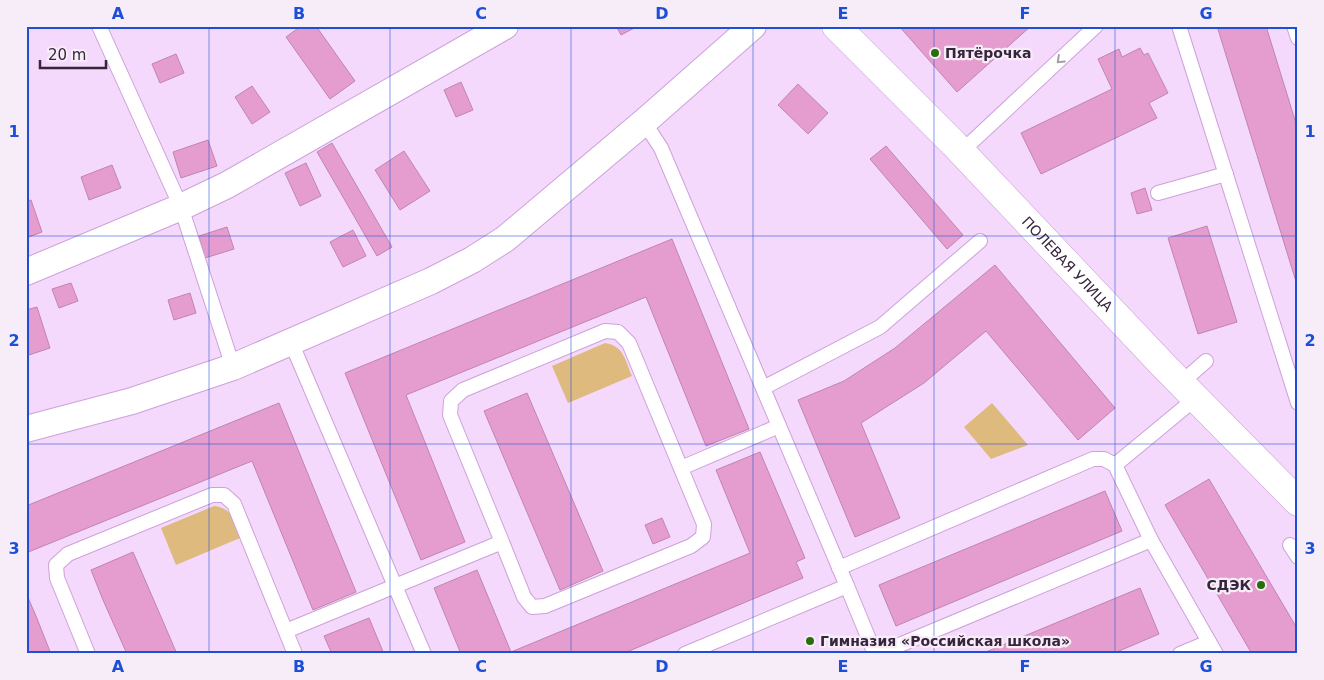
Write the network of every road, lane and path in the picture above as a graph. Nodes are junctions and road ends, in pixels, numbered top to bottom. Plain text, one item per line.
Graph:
1 (99, 26) edge
2 (505, 26) edge
3 (753, 26) edge
4 (836, 26) edge
5 (1096, 26) edge
6 (1179, 26) edge
7 (1294, 26) edge
8 (1298, 38) edge
9 (644, 122) junction
10 (961, 152) junction
11 (1226, 174) junction
12 (1158, 193) dead end
13 (182, 207) junction
14 (980, 242) dead end
15 (26, 272) edge
16 (291, 342) junction
17 (1206, 361) dead end
18 (233, 367) junction
19 (763, 388) junction
20 (1189, 391) junction
21 (1298, 403) edge
22 (779, 426) junction
23 (26, 429) edge
24 (1116, 465) junction
25 (681, 468) junction
26 (1298, 502) edge
27 (1151, 540) junction
28 (502, 542) junction
29 (1290, 545) dead end
30 (1298, 557) edge
31 (839, 568) junction
32 (395, 586) junction
33 (847, 586) junction
34 (286, 631) junction
35 (1212, 648) edge
36 (88, 654) edge
37 (295, 654) edge
38 (424, 654) edge
39 (685, 654) edge
40 (877, 654) edge
41 (1180, 654) edge

1 - 13 lane
2 - 13 street
3 - 9 street
4 - 10 street, ПОЛЕВАЯ УЛИЦА
5 -> 10 lane
6 - 11 lane
7 - 8 lane
9 - 16 street
9 - 19 lane
10 - 20 street, ПОЛЕВАЯ УЛИЦА
11 - 12 lane
11 - 21 lane
13 - 15 street
13 - 18 lane
14 - 19 lane
16 - 18 street
16 - 32 lane
17 - 20 lane
18 - 23 street
19 - 22 lane
20 - 24 lane
20 - 26 street, ПОЛЕВАЯ УЛИЦА
22 - 25 lane
22 - 31 lane
24 - 27 lane
24 - 31 lane
25 - 28 lane
25 - 28 lane
27 - 35 lane
27 - 40 lane
28 - 32 lane
29 - 30 lane
31 - 33 lane
32 - 34 lane
32 - 38 lane
33 - 39 lane
33 - 40 lane
34 - 36 lane
34 - 37 lane
35 - 41 lane

